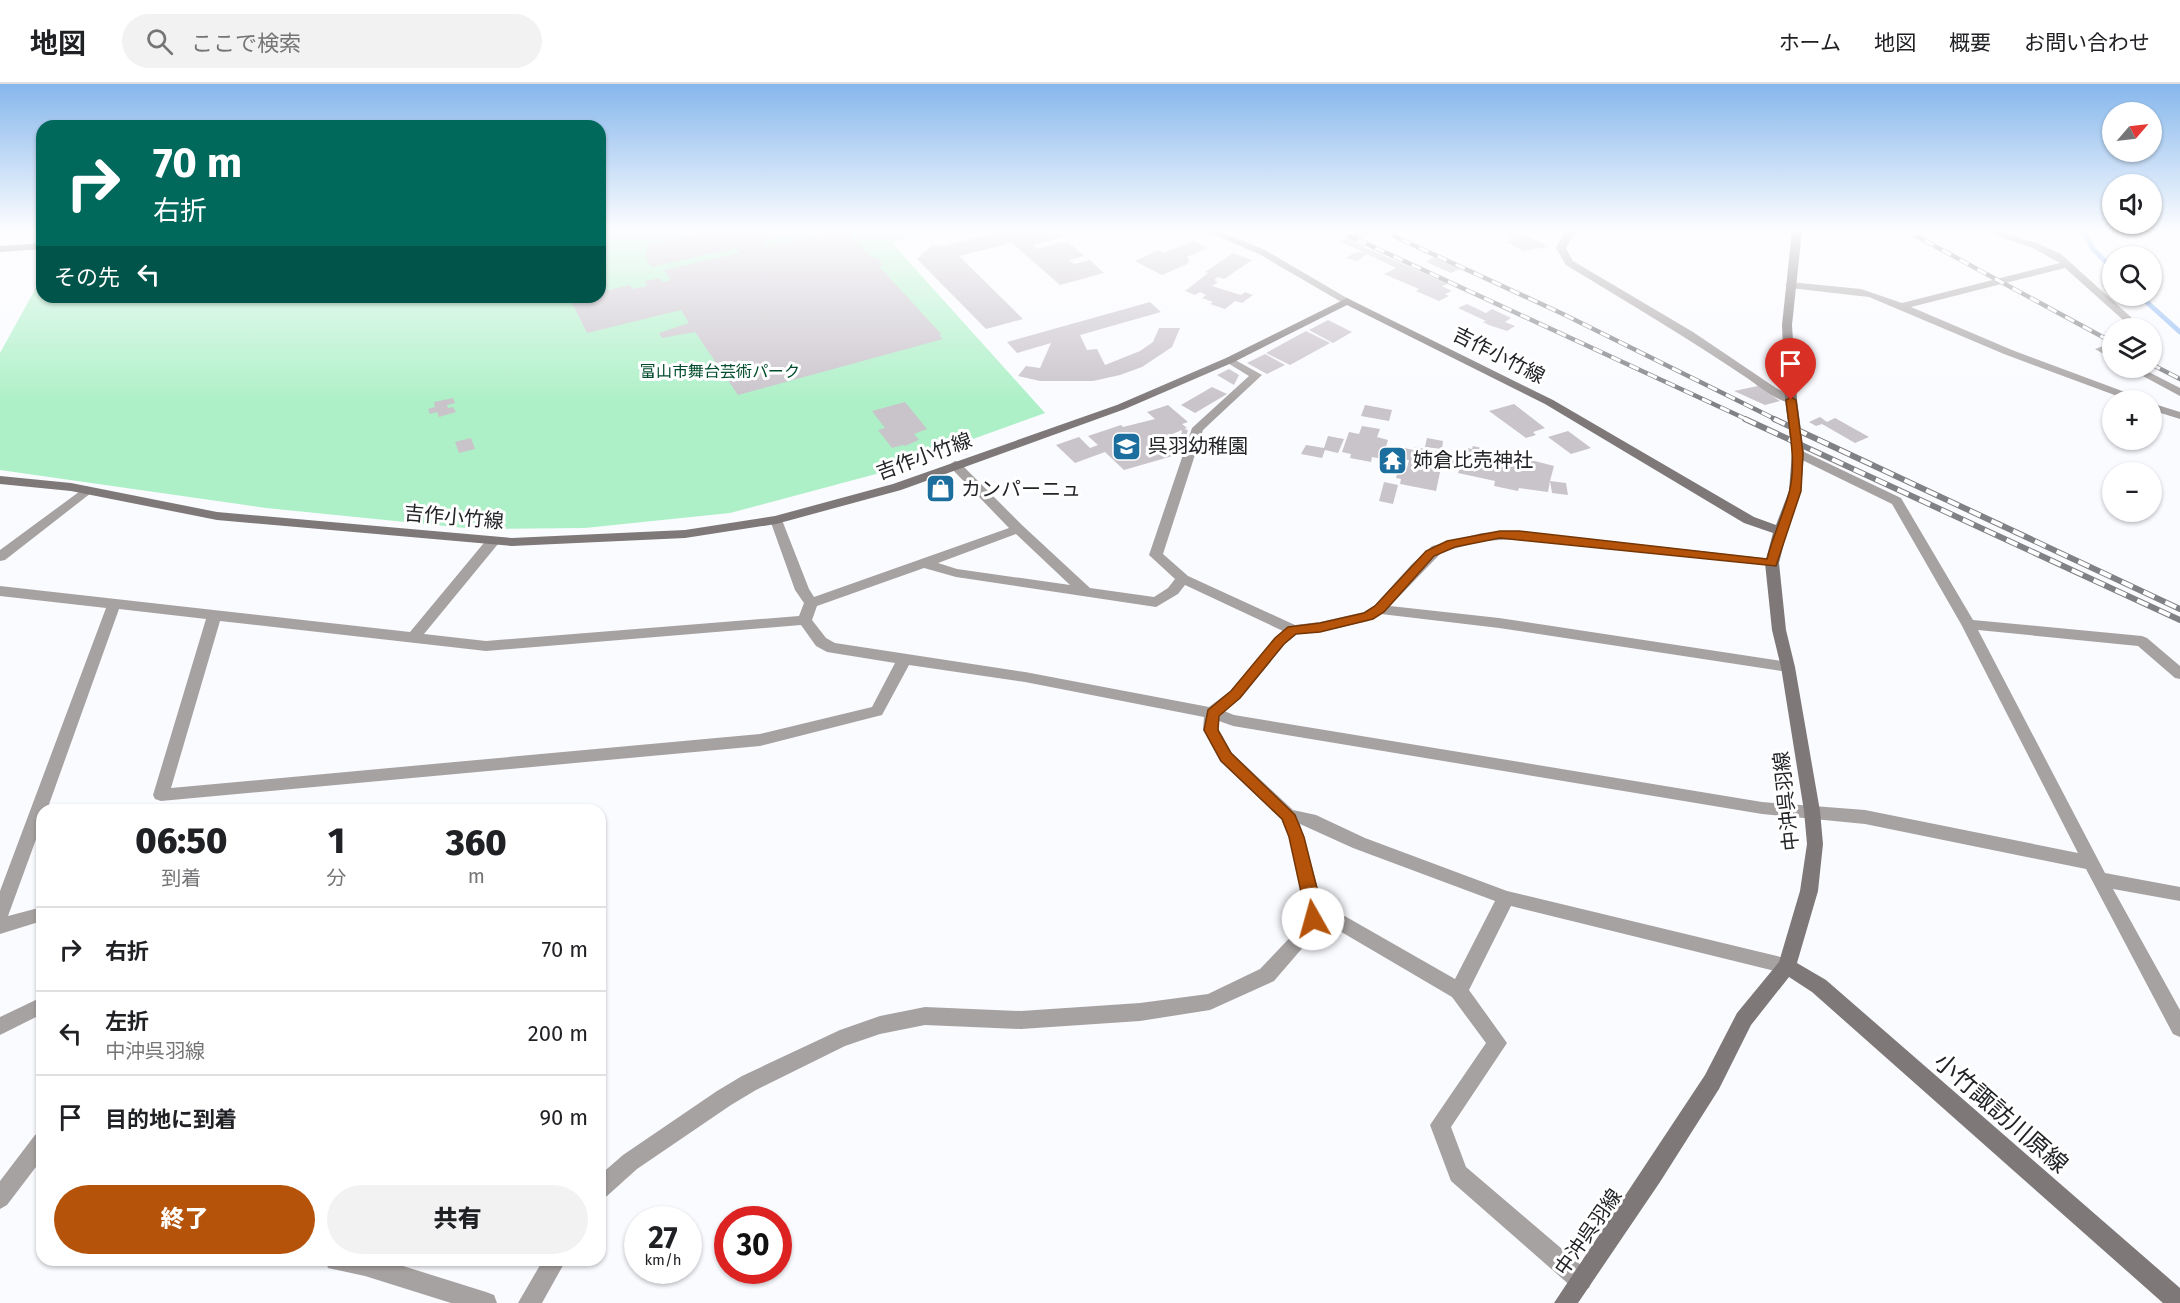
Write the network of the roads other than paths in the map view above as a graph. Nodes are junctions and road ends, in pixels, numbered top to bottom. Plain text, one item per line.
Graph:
1 (1324, 288) edge
2 (1613, 288) edge
3 (1790, 288) edge
4 (1819, 288) edge
5 (1975, 288) edge
6 (2094, 288) edge
7 (1347, 301) junction
8 (1900, 307) junction
9 (2127, 318) edge
10 (1230, 360) junction
11 (2152, 378) edge
12 (2110, 390) edge
13 (2180, 393) edge
14 (1791, 400) junction
15 (2162, 410) edge
16 (2180, 416) edge
17 (1798, 453) junction
18 (955, 465) junction
19 (0, 480) edge
20 (87, 490) junction
21 (777, 520) junction
22 (1018, 529) junction
23 (1780, 531) junction
24 (493, 541) junction
25 (0, 557) edge
26 (924, 563) junction
27 (1772, 563) junction
28 (1183, 579) junction
29 (0, 591) edge
30 (1085, 591) junction
31 (811, 603) junction
32 (114, 604) junction
33 (1379, 609) junction
34 (214, 616) junction
35 (805, 620) junction
36 (1968, 624) junction
37 (1293, 630) junction
38 (413, 638) junction
39 (904, 660) junction
40 (1788, 668) junction
41 (2180, 674) edge
42 (1212, 714) junction
43 (41, 804) edge
44 (1812, 811) junction
45 (1288, 815) junction
46 (36, 817) edge
47 (2095, 871) junction
48 (2180, 894) edge
49 (1506, 898) junction
50 (1314, 908) junction
51 (0, 915) edge
52 (36, 916) edge
53 (0, 926) edge
54 (1787, 966) junction
55 (1459, 991) junction
56 (36, 1008) edge
57 (0, 1026) edge
58 (2180, 1028) edge
59 (36, 1150) edge
60 (606, 1184) edge
61 (0, 1198) edge
62 (368, 1266) edge
63 (551, 1266) edge
64 (1581, 1280) junction
65 (486, 1303) edge
66 (529, 1303) edge
67 (1565, 1303) edge
68 (2180, 1303) edge

1 - 7 street
2 - 14 street
3 - 14 main road, 中沖呉羽線
4 - 8 street
5 - 8 street
6 - 9 street
7 - 10 main road, 吉作小竹線
7 - 23 main road, 吉作小竹線
8 - 12 street
10 - 18 main road, 吉作小竹線
10 - 28 street
11 - 13 street
14 - 17 main road, 中沖呉羽線
15 - 16 street
17 - 23 main road, 中沖呉羽線
17 - 36 street
18 - 21 main road, 吉作小竹線
18 - 22 street
19 - 20 main road, 吉作小竹線
20 - 24 main road, 吉作小竹線
20 - 25 street
21 - 24 main road, 吉作小竹線
21 - 31 street
22 - 26 street
22 - 30 street
23 - 27 main road, 中沖呉羽線
24 - 38 street
26 - 30 street
26 - 31 street
27 - 33 street
27 - 40 main road, 中沖呉羽線
28 - 30 street
28 - 37 street
29 - 32 street
31 - 35 street
32 - 34 street
32 - 43 street
33 - 37 street
33 - 40 street
34 - 38 street
34 - 39 street
35 - 38 street
35 - 39 street
36 - 41 street
36 - 47 street
37 - 42 street
39 - 42 street
40 - 44 main road, 中沖呉羽線
42 - 44 street
42 - 45 street
44 - 47 street
44 - 54 main road, 中沖呉羽線
45 - 49 street
45 - 50 street
46 - 51 street
47 - 48 street
47 - 58 street
49 - 54 street
49 - 55 street
50 - 55 street
50 - 60 street
52 - 53 street
54 - 64 main road, 中沖呉羽線
54 - 68 main road, 小竹諏訪川原線
55 - 64 street
56 - 57 street
59 - 61 street
62 - 65 street
63 - 66 street
64 - 67 main road, 中沖呉羽線

